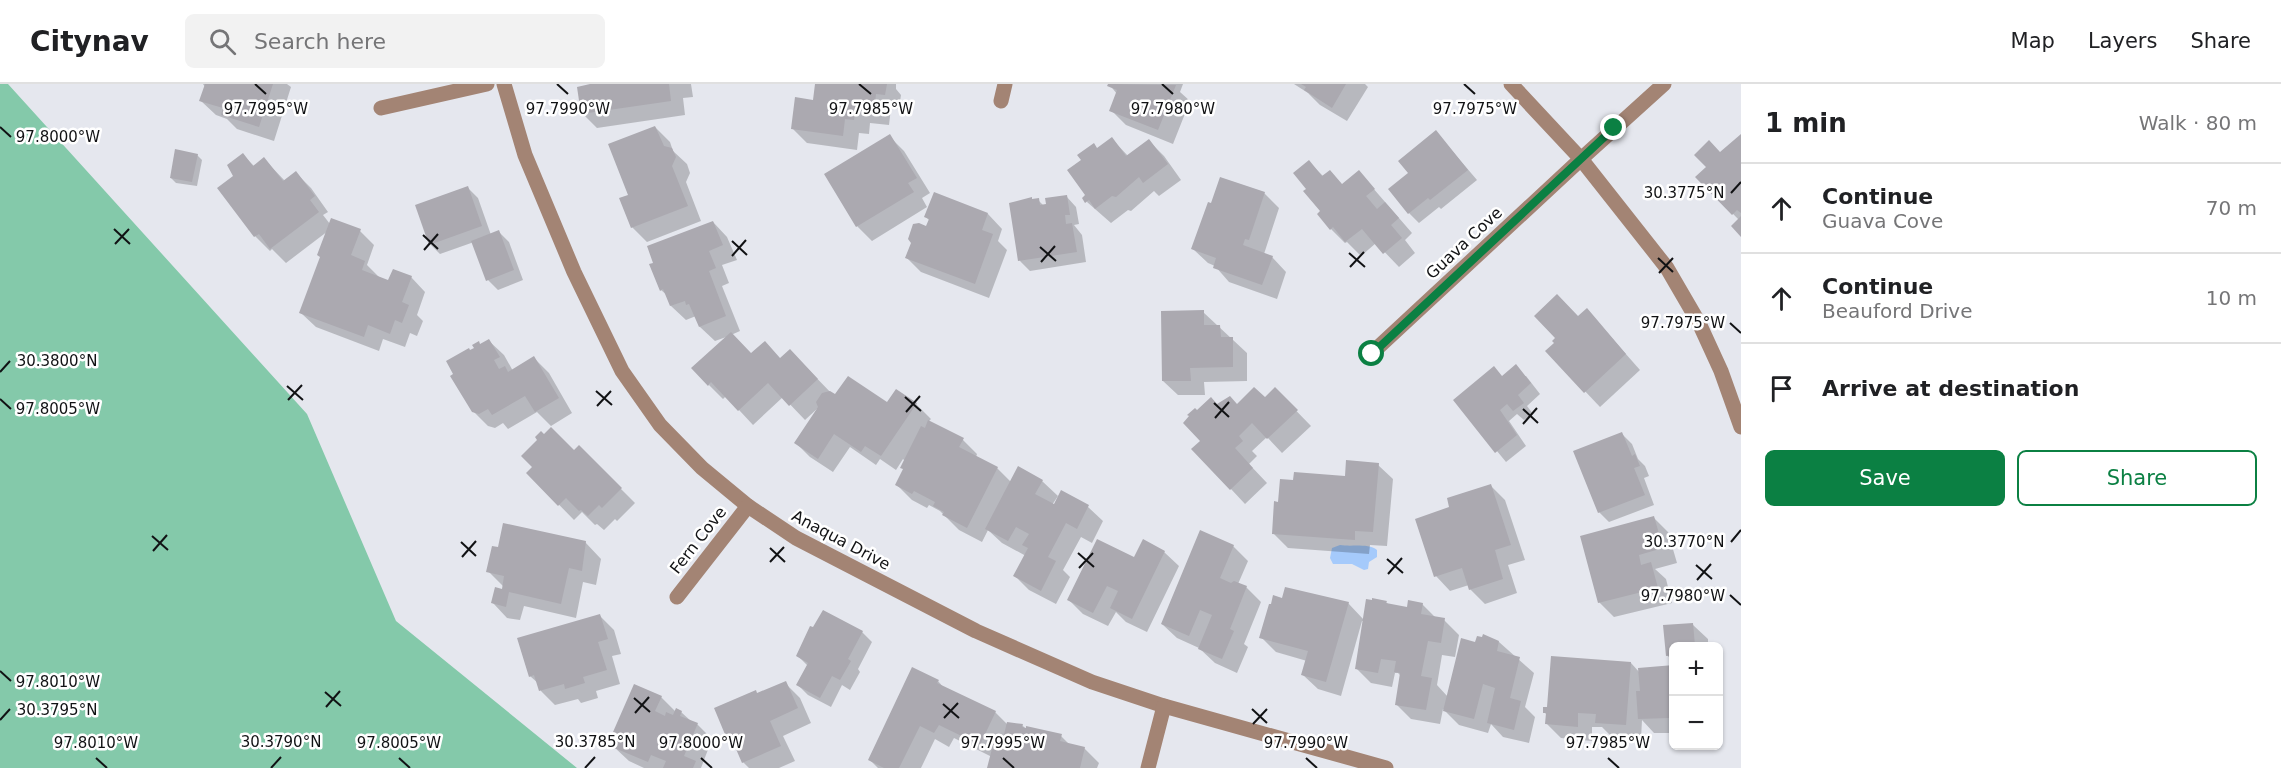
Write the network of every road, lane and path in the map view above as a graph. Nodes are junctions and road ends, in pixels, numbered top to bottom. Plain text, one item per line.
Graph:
1 (488, 84) edge
2 (504, 84) edge
3 (1005, 84) edge
4 (1511, 84) edge
5 (1664, 84) edge
6 (1001, 101) dead end
7 (381, 108) dead end
8 (1581, 159) junction
9 (1372, 354) dead end
10 (1741, 427) edge
11 (748, 506) junction
12 (677, 597) dead end
13 (1164, 705) junction
14 (1148, 768) edge
15 (1386, 768) edge

1 - 7 street
2 - 11 street, Anaqua Drive
3 - 6 street
4 - 8 street
5 - 8 street, Guava Cove
8 - 9 street, Guava Cove
8 - 10 street
11 - 12 street, Fern Cove
11 - 13 street, Anaqua Drive
13 - 14 street
13 - 15 street, Anaqua Drive

